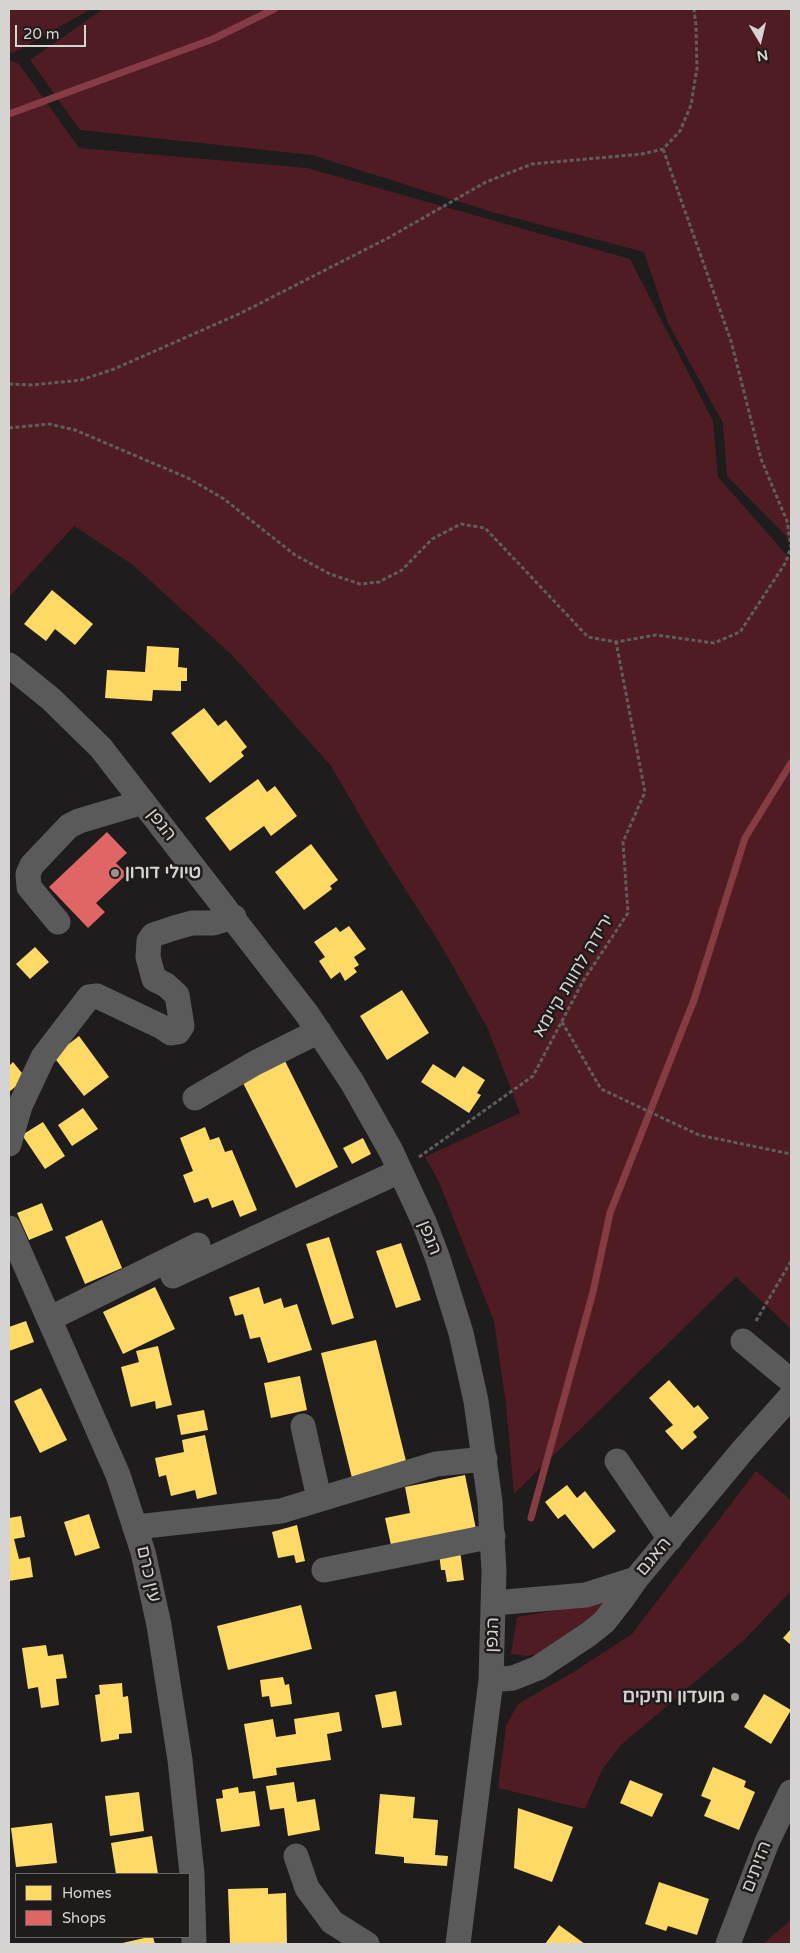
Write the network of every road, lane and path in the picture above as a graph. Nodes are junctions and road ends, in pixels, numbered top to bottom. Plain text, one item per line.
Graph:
1 (694, 9) edge
2 (663, 149) junction
3 (9, 384) edge
4 (9, 428) edge
5 (790, 539) edge
6 (616, 642) junction
7 (9, 665) edge
8 (143, 802) junction
9 (234, 917) junction
10 (58, 922) dead end
11 (562, 1022) junction
12 (319, 1031) junction
13 (195, 1098) dead end
14 (9, 1144) edge
15 (791, 1154) edge
16 (400, 1171) junction
17 (9, 1228) edge
18 (198, 1245) dead end
19 (791, 1261) edge
20 (173, 1276) dead end
21 (49, 1319) junction
22 (743, 1341) joint
23 (791, 1381) edge
24 (791, 1396) edge
25 (303, 1426) dead end
26 (485, 1459) junction
27 (618, 1462) dead end
28 (319, 1498) junction
29 (136, 1527) junction
30 (493, 1536) junction
31 (670, 1539) junction
32 (324, 1570) dead end
33 (636, 1579) junction
34 (494, 1603) junction
35 (491, 1680) junction
36 (791, 1792) edge
37 (296, 1856) dead end
38 (194, 1944) edge
39 (367, 1944) edge
40 (458, 1944) edge
41 (728, 1944) edge

1 - 2 path
2 - 3 path
2 - 5 path
4 - 6 path
5 - 6 path
6 - 11 path, ירידה לחוות קיימא
7 - 8 street, הגפן
8 - 9 street, הגפן
8 - 10 street
9 - 12 street, הגפן
9 - 14 street
11 - 15 path
11 - 16 path, ירידה לחוות קיימא
12 - 13 street
12 - 16 street, הגפן
16 - 20 street
16 - 26 street, הגפן
17 - 21 street, עין כרם
18 - 21 street
19 - 22 path
21 - 29 street, עין כרם
22 - 23 street
24 - 31 street, האגם
25 - 28 street
26 - 28 street
26 - 30 street, הגפן
27 - 31 street
28 - 29 street
29 - 38 street, עין כרם
30 - 32 street
30 - 34 street, הגפן
31 - 33 street, האגם
33 - 34 street
33 - 35 street, האגם
34 - 35 street, הגפן
35 - 40 street, הגפן
36 - 41 street, הזיתים
37 - 39 street

